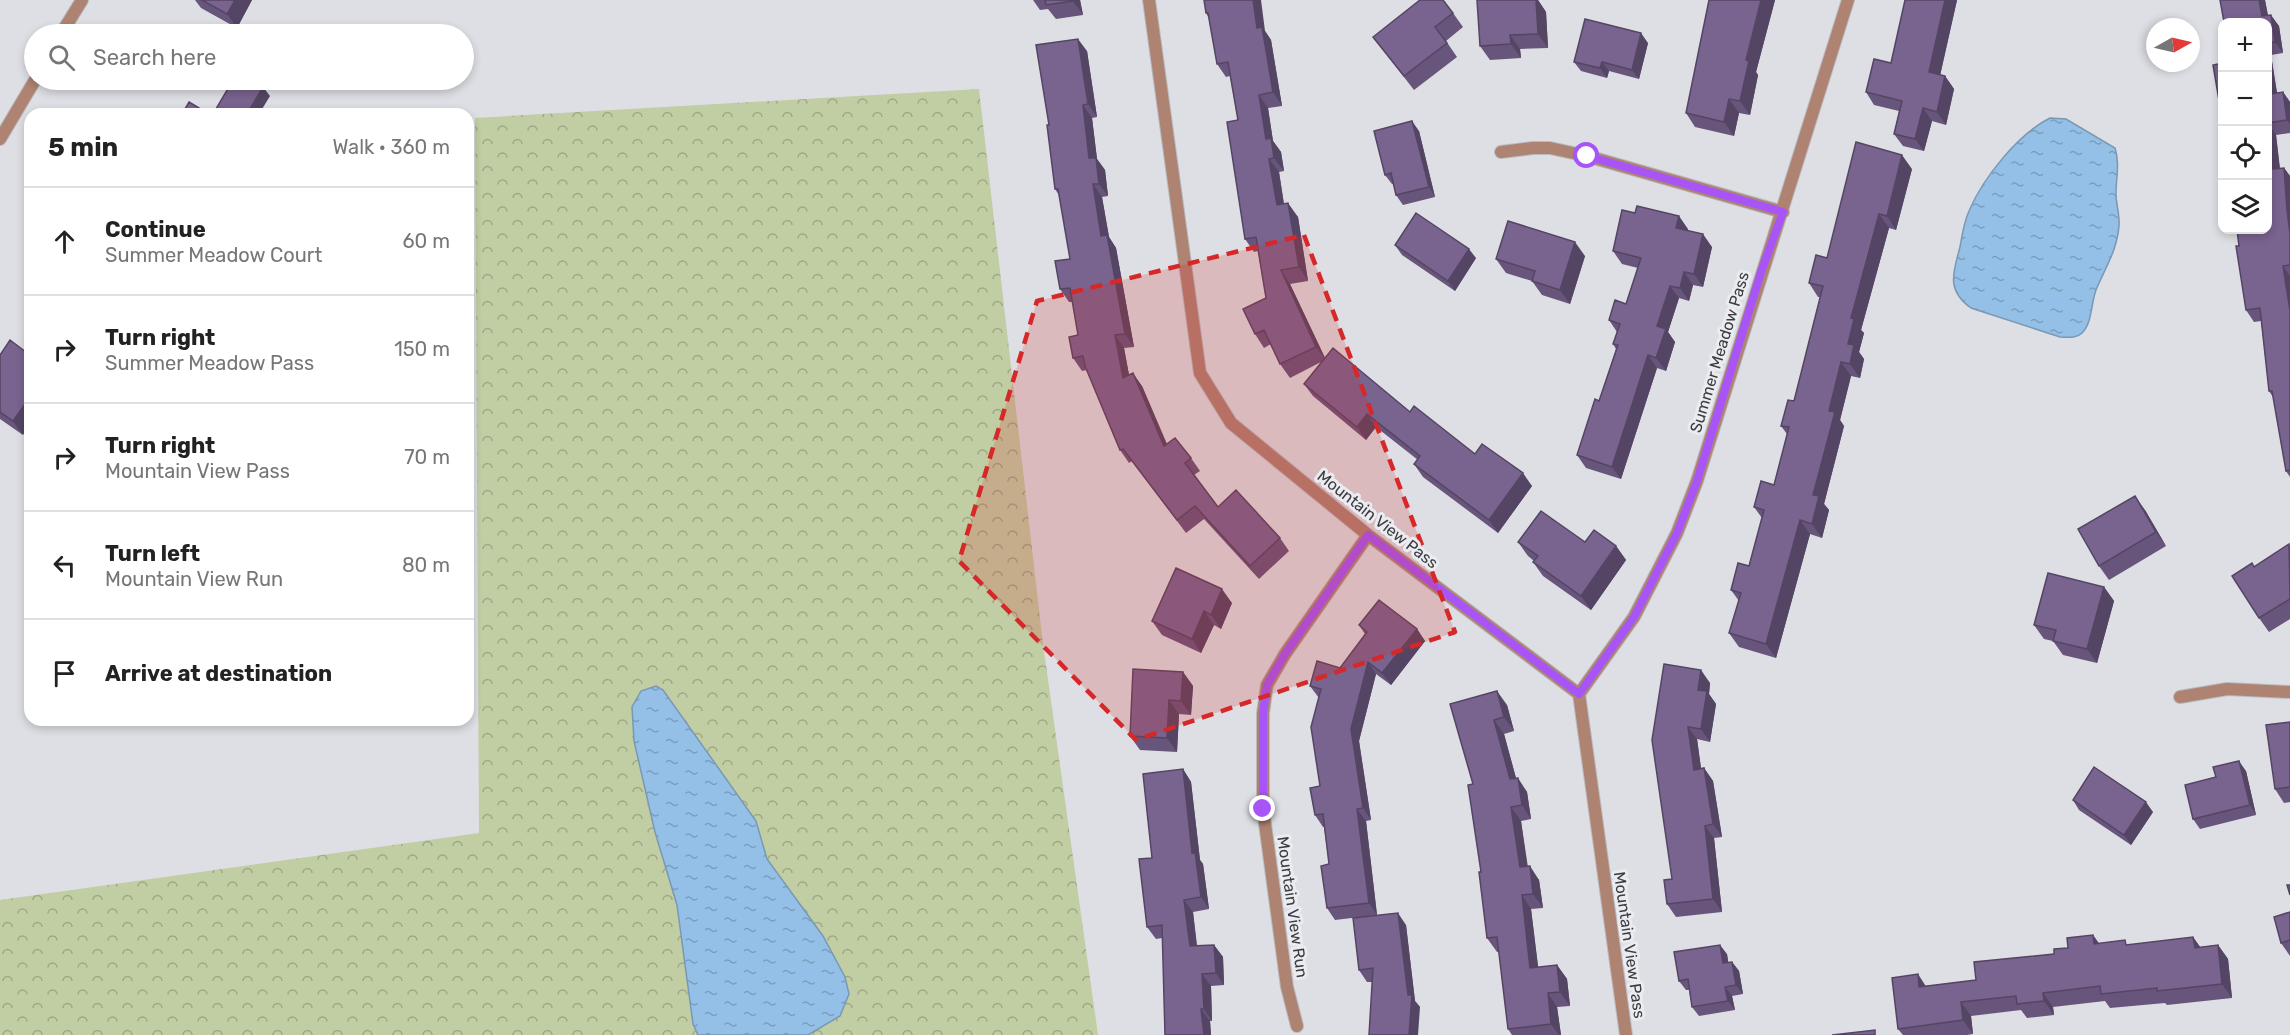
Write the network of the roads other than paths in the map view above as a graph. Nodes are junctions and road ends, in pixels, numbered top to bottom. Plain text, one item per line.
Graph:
1 (82, 0) edge
2 (1149, 0) edge
3 (1848, 0) edge
4 (67, 24) edge
5 (29, 90) edge
6 (0, 139) edge
7 (1501, 152) dead end
8 (1783, 212) junction
9 (1368, 535) junction
10 (2290, 692) edge
11 (1579, 694) junction
12 (2180, 697) dead end
13 (1297, 1026) dead end
14 (1626, 1035) edge

1 - 4 street
2 - 9 street, Mountain View Pass
3 - 8 street, Summer Meadow Pass
5 - 6 street
7 - 8 street
8 - 11 street, Summer Meadow Pass
9 - 11 street, Mountain View Pass
9 - 13 street, Mountain View Run
10 - 12 street
11 - 14 street, Mountain View Pass

